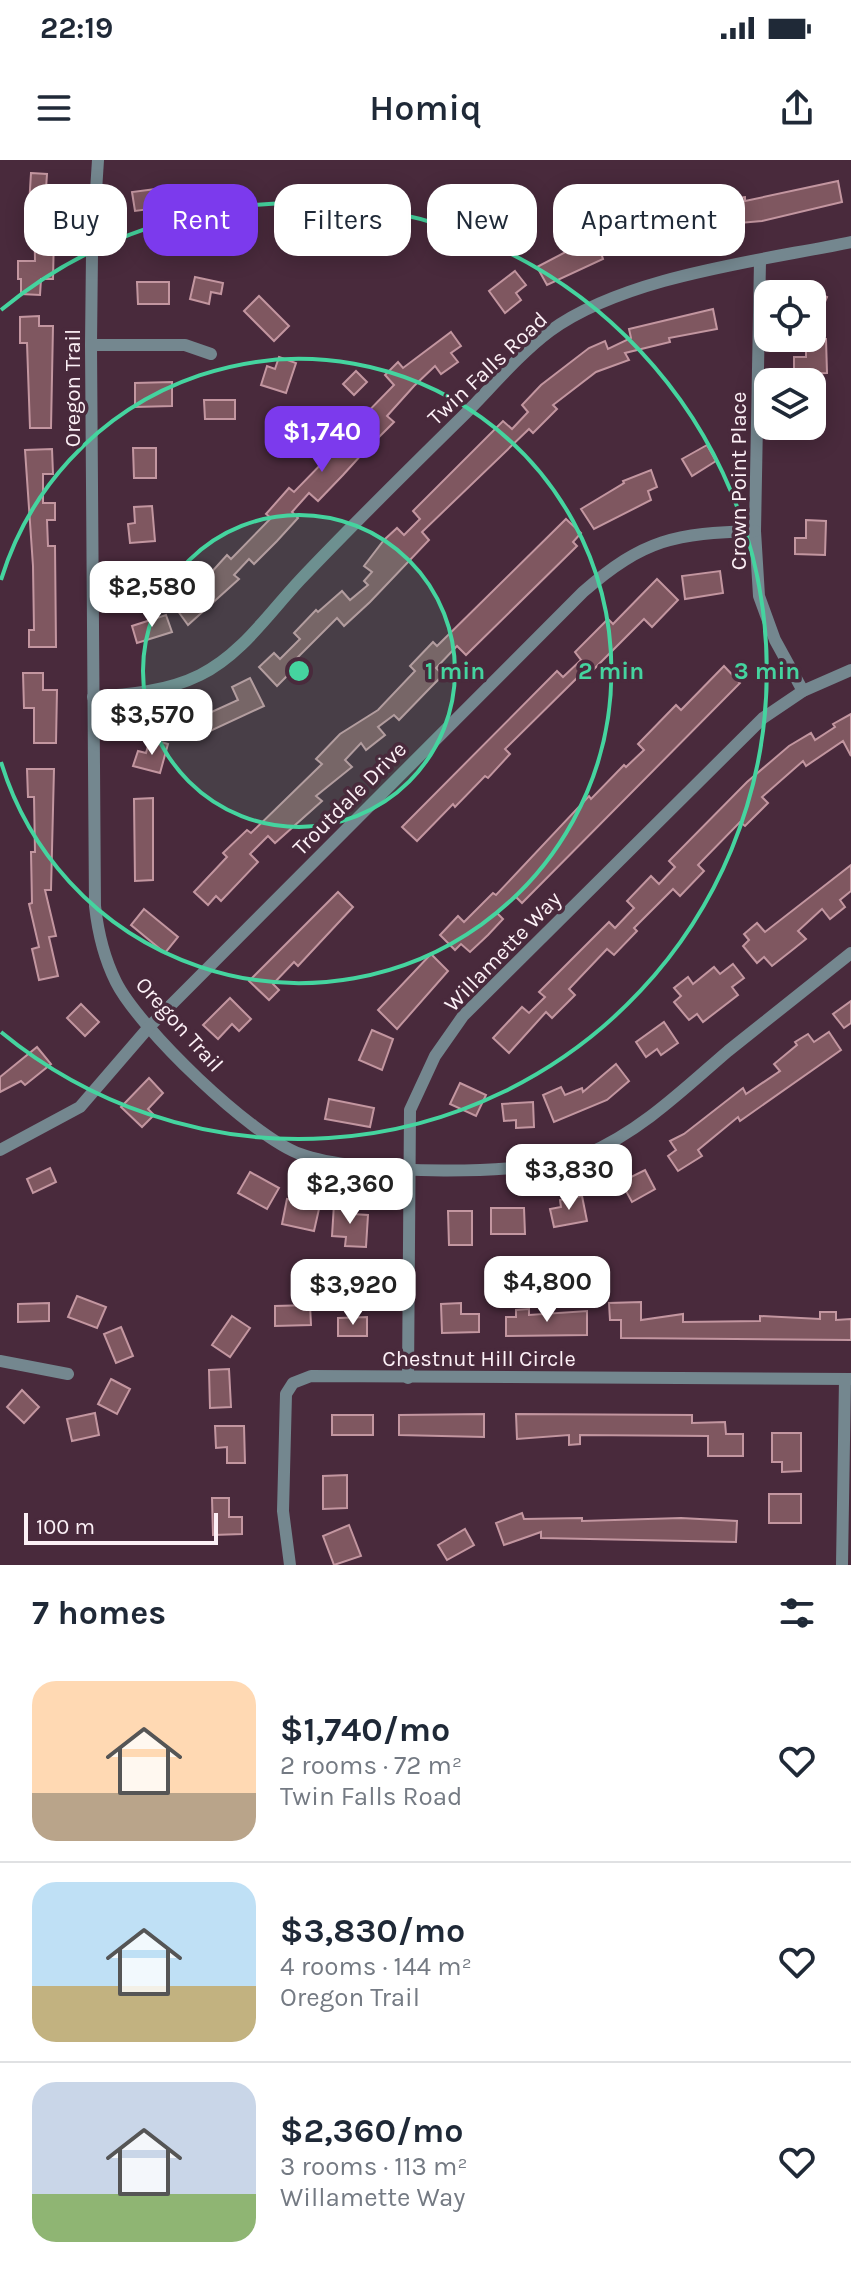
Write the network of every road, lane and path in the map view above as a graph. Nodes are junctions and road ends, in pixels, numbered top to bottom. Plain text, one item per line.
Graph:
1 (98, 160) edge
2 (851, 242) edge
3 (760, 261) junction
4 (91, 345) junction
5 (211, 354) dead end
6 (755, 531) junction
7 (851, 670) edge
8 (803, 691) junction
9 (93, 697) junction
10 (851, 953) edge
11 (149, 1027) junction
12 (0, 1150) edge
13 (407, 1168) junction
14 (0, 1361) edge
15 (68, 1374) dead end
16 (408, 1378) junction
17 (848, 1379) edge
18 (290, 1565) edge
19 (842, 1565) edge

1 - 4 street, Oregon Trail
2 - 3 street, Twin Falls Road
3 - 6 street, Crown Point Place
3 - 9 street, Twin Falls Road
4 - 5 street
4 - 9 street, Oregon Trail
6 - 8 street, Crown Point Place
6 - 11 street, Troutdale Drive
7 - 8 street, Willamette Way
8 - 13 street, Willamette Way
9 - 11 street, Oregon Trail
10 - 13 street, Oregon Trail
11 - 12 street, Troutdale Drive
11 - 13 street, Oregon Trail
13 - 16 street, Willamette Way
14 - 15 street
16 - 17 street, Chestnut Hill Circle
16 - 18 street, Chestnut Hill Circle
17 - 19 street

